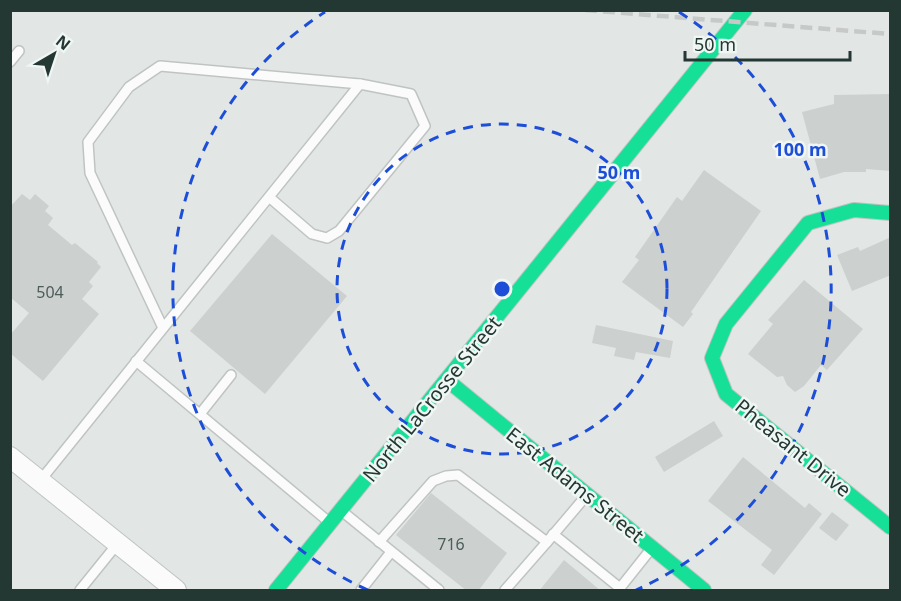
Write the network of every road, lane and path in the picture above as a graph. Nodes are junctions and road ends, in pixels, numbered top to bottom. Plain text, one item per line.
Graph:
1 (745, 10) edge
2 (19, 51) dead end
3 (10, 62) edge
4 (360, 84) junction
5 (269, 197) junction
6 (891, 213) edge
7 (163, 328) junction
8 (136, 362) junction
9 (231, 375) dead end
10 (447, 380) junction
11 (200, 414) junction
12 (10, 457) edge
13 (40, 480) junction
14 (587, 495) junction
15 (341, 511) junction
16 (331, 523) junction
17 (891, 527) edge
18 (550, 538) junction
19 (380, 542) junction
20 (118, 543) junction
21 (652, 548) junction
22 (391, 552) junction
23 (619, 589) edge
24 (80, 591) edge
25 (176, 591) edge
26 (276, 591) edge
27 (361, 591) edge
28 (439, 591) edge
29 (505, 591) edge
30 (704, 591) edge

1 - 10 street, North LaCrosse Street
2 - 3 lane
4 - 5 lane
4 - 5 lane
4 - 7 lane
5 - 7 lane
6 - 17 street, Pheasant Drive
7 - 8 lane
8 - 11 lane
8 - 13 lane
9 - 11 lane
10 - 14 street, East Adams Street
10 - 15 street, North LaCrosse Street
11 - 16 lane
12 - 13 street
13 - 20 street
14 - 18 lane
14 - 21 street, East Adams Street
15 - 16 street, North LaCrosse Street
15 - 19 lane
16 - 26 street, North LaCrosse Street
18 - 19 lane
18 - 23 lane
18 - 29 lane
19 - 22 lane
20 - 24 lane
20 - 25 street
21 - 23 lane
21 - 30 street, East Adams Street
22 - 27 lane
22 - 28 lane

